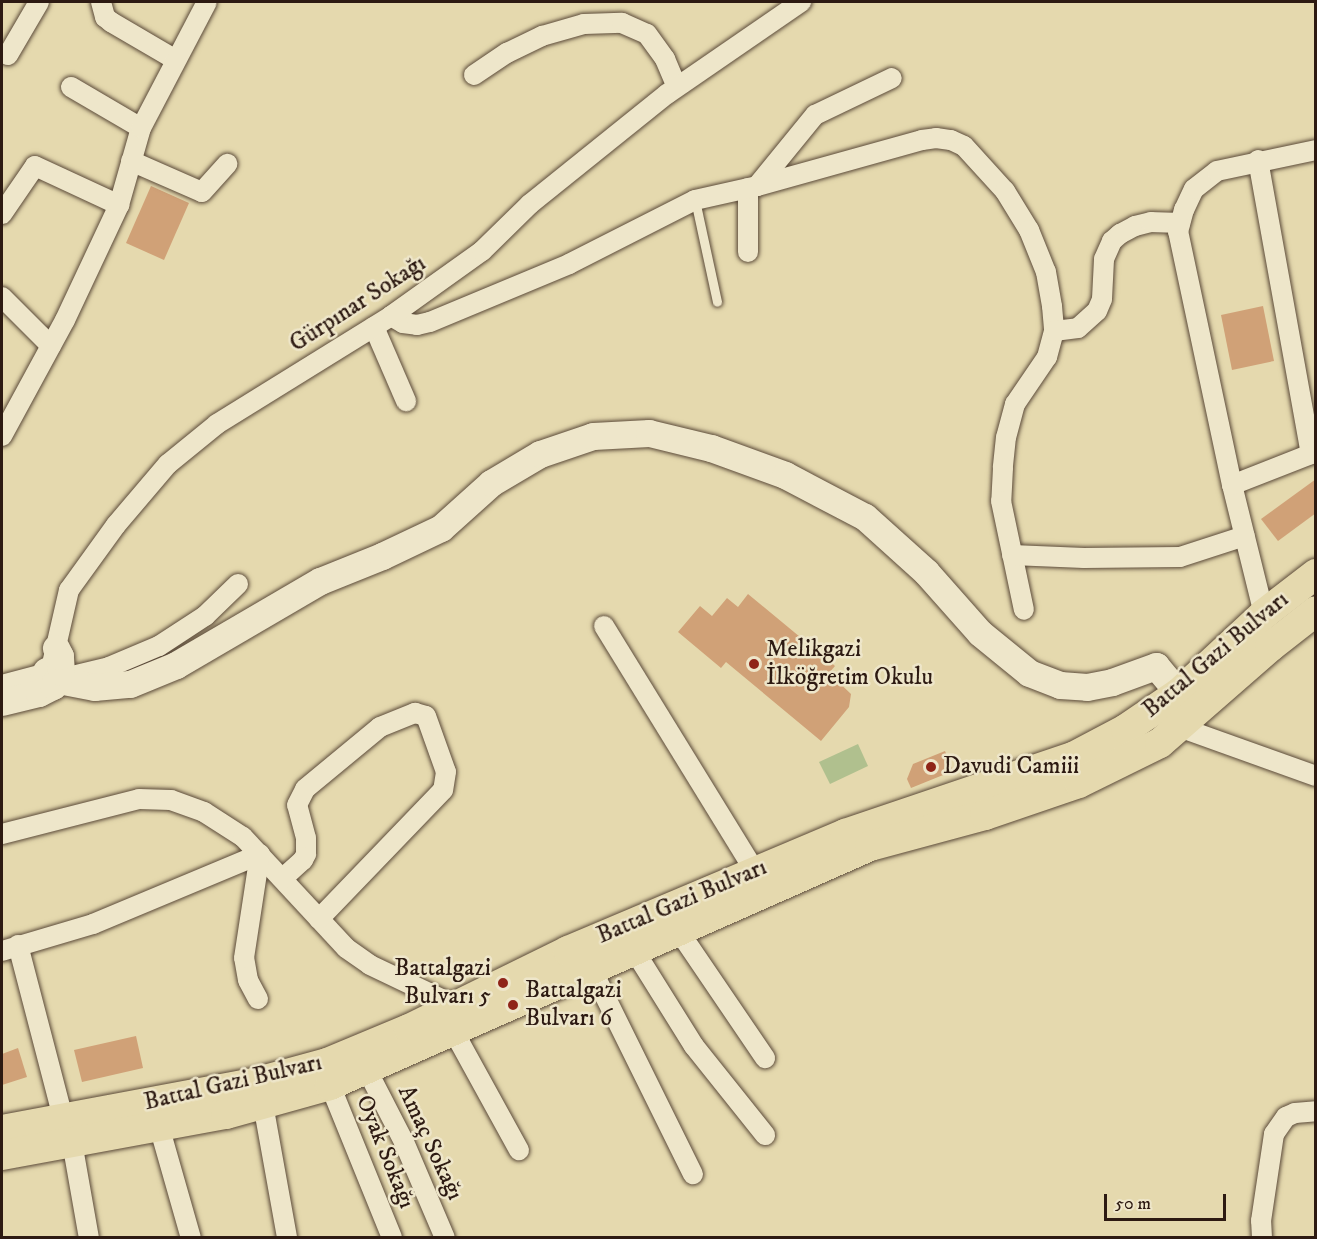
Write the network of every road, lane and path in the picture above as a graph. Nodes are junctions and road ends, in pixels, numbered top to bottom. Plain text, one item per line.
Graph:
1 (39, 2) edge
2 (101, 2) edge
3 (207, 2) edge
4 (801, 2) edge
5 (8, 55) dead end
6 (176, 60) junction
7 (474, 75) dead end
8 (892, 78) dead end
9 (71, 87) dead end
10 (677, 87) junction
11 (141, 128) junction
12 (1316, 150) edge
13 (1258, 160) junction
14 (132, 161) junction
15 (227, 164) dead end
16 (753, 187) junction
17 (695, 200) junction
18 (119, 206) junction
19 (2, 214) edge
20 (1180, 223) junction
21 (748, 252) dead end
22 (2, 297) edge
23 (717, 302) dead end
24 (391, 316) junction
25 (374, 327) junction
26 (1054, 331) junction
27 (51, 346) junction
28 (406, 401) dead end
29 (2, 436) edge
30 (1313, 453) edge
31 (1232, 484) junction
32 (1245, 536) junction
33 (1012, 555) junction
34 (1316, 574) edge
35 (238, 584) dead end
36 (1024, 610) dead end
37 (1316, 611) edge
38 (1264, 614) junction
39 (604, 626) dead end
40 (53, 666) junction
41 (2, 685) edge
42 (1179, 693) junction
43 (2, 702) edge
44 (1179, 727) junction
45 (1316, 776) edge
46 (2, 834) edge
47 (260, 854) junction
48 (755, 871) junction
49 (283, 878) junction
50 (319, 919) junction
51 (678, 930) junction
52 (6, 947) edge
53 (634, 950) junction
54 (591, 968) junction
55 (258, 999) dead end
56 (455, 1019) junction
57 (765, 1058) dead end
58 (367, 1071) junction
59 (330, 1085) junction
60 (263, 1104) junction
61 (1316, 1111) edge
62 (159, 1126) junction
63 (2, 1130) edge
64 (68, 1130) junction
65 (765, 1135) dead end
66 (519, 1150) dead end
67 (2, 1155) edge
68 (693, 1174) dead end
69 (89, 1238) edge
70 (191, 1238) edge
71 (287, 1238) edge
72 (392, 1238) edge
73 (445, 1238) edge
74 (1262, 1238) edge

1 - 5 street
2 - 6 street
3 - 6 street
4 - 10 street, Gürpınar Sokağı
6 - 11 street
7 - 10 street
8 - 16 street
9 - 11 street
10 - 24 street, Gürpınar Sokağı
11 - 14 street
12 - 13 street
13 - 20 street
13 - 30 street
14 - 15 street
14 - 18 street
16 - 17 street
16 - 21 street
16 - 26 street
17 - 23 lane
17 - 24 street
18 - 19 street
18 - 27 street
20 - 26 street
20 - 31 street
22 - 27 street
24 - 25 street, Gürpınar Sokağı
25 - 28 street
25 - 40 street, Gürpınar Sokağı
26 - 33 street
27 - 29 street
30 - 31 street
31 - 32 street
32 - 33 street
32 - 38 street
33 - 36 street
34 - 38 main road, Battal Gazi Bulvarı
35 - 40 street
37 - 44 main road, Battal Gazi Bulvarı
38 - 42 main road, Battal Gazi Bulvarı
39 - 48 street
40 - 41 street
40 - 42 street
40 - 43 street
42 - 48 main road, Battal Gazi Bulvarı
44 - 45 street
44 - 51 main road, Battal Gazi Bulvarı
46 - 47 street
47 - 49 street
47 - 52 street
47 - 55 street
48 - 56 main road, Battal Gazi Bulvarı
49 - 50 street
49 - 50 street
50 - 56 street
51 - 53 main road, Battal Gazi Bulvarı
51 - 57 street
52 - 64 street
53 - 54 main road, Battal Gazi Bulvarı
53 - 65 street
54 - 56 main road, Battal Gazi Bulvarı
54 - 68 street
56 - 58 main road, Battal Gazi Bulvarı
56 - 64 main road, Battal Gazi Bulvarı
56 - 66 street
58 - 59 main road, Battal Gazi Bulvarı
58 - 73 street, Amaç Sokağı
59 - 60 main road, Battal Gazi Bulvarı
59 - 72 street, Oyak Sokağı
60 - 62 main road, Battal Gazi Bulvarı
60 - 71 street
61 - 74 street
62 - 64 main road, Battal Gazi Bulvarı
62 - 70 street
63 - 64 main road, Battal Gazi Bulvarı
64 - 67 main road, Battal Gazi Bulvarı
64 - 69 street

